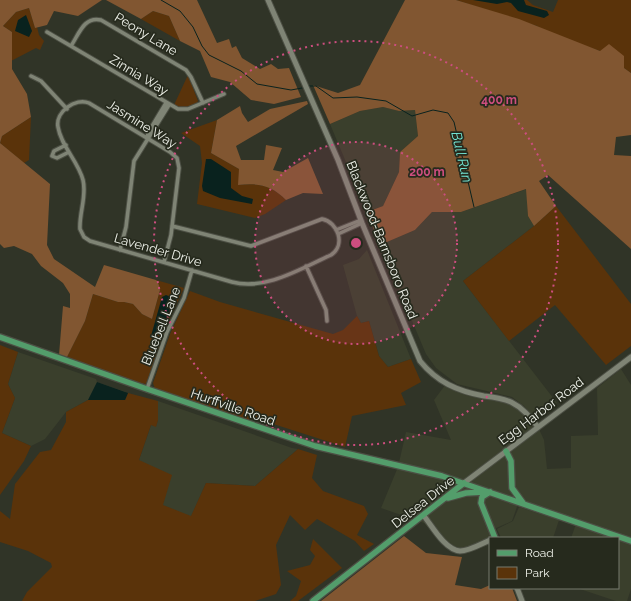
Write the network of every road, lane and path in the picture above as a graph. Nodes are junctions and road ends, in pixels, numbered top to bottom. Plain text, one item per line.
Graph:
1 (268, 0) edge
2 (47, 32) dead end
3 (71, 46) junction
4 (31, 76) dead end
5 (224, 94) dead end
6 (203, 103) junction
7 (168, 104) junction
8 (67, 109) junction
9 (148, 138) junction
10 (66, 145) junction
11 (69, 152) junction
12 (362, 222) junction
13 (172, 226) junction
14 (337, 232) junction
15 (120, 250) junction
16 (164, 262) junction
17 (306, 266) junction
18 (192, 270) junction
19 (326, 321) dead end
20 (0, 337) edge
21 (631, 357) edge
22 (147, 390) junction
23 (538, 427) junction
24 (506, 452) junction
25 (464, 484) junction
26 (490, 492) junction
27 (444, 500) junction
28 (524, 504) junction
29 (424, 516) junction
30 (495, 537) edge
31 (489, 540) edge
32 (631, 540) edge
33 (517, 589) edge
34 (313, 601) edge
35 (522, 601) edge

1 - 12 main road, Blackwood-Barnsboro Road
2 - 3 street, Zinnia Way
3 - 6 street, Peony Lane
3 - 7 street, Zinnia Way
4 - 8 street
5 - 6 street, Zinnia Way
6 - 7 street, Zinnia Way
7 - 9 street
8 - 9 street, Jasmine Way
8 - 10 street, Lavender Drive
9 - 13 street, Jasmine Way
9 - 15 street
10 - 11 street, Lavender Drive
10 - 11 street
11 - 15 street, Lavender Drive
12 - 14 street
12 - 23 main road, Blackwood-Barnsboro Road
13 - 14 street
13 - 16 street, Jasmine Way
14 - 17 street, Lavender Drive
15 - 16 street, Lavender Drive
16 - 18 street, Lavender Drive
17 - 18 street, Lavender Drive
17 - 19 street
18 - 22 street, Bluebell Lane
20 - 22 main road, Hurffville Road
21 - 23 main road, Egg Harbor Road
22 - 25 main road, Hurffville Road
23 - 24 main road, Egg Harbor Road
24 - 25 main road, Egg Harbor Road
24 - 28 main road
25 - 26 main road, Delsea Drive
25 - 27 main road, Delsea Drive
26 - 27 main road
26 - 28 main road, Delsea Drive
26 - 30 main road
27 - 29 main road, Delsea Drive
28 - 32 main road, Delsea Drive
29 - 31 main road
29 - 34 main road, Delsea Drive
33 - 35 main road

